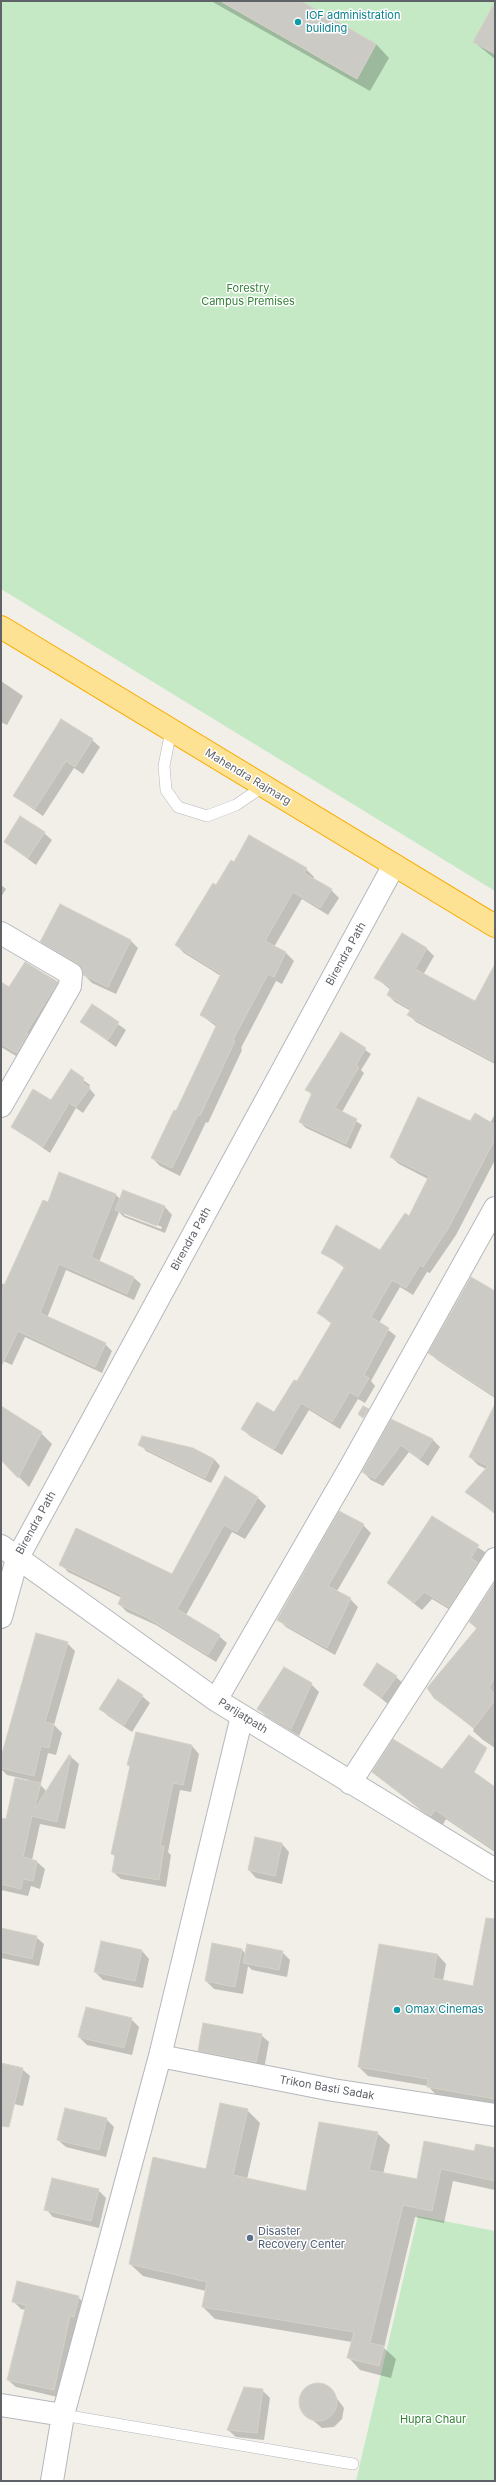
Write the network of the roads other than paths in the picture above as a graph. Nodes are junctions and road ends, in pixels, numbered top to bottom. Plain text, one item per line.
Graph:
1 (1, 627) edge
2 (171, 730) junction
3 (264, 786) junction
4 (394, 865) junction
5 (495, 926) edge
6 (1, 933) edge
7 (1, 1106) edge
8 (495, 1208) edge
9 (9, 1552) edge
10 (495, 1559) edge
11 (1, 1617) edge
12 (216, 1700) junction
13 (242, 1716) junction
14 (350, 1783) junction
15 (495, 1870) edge
16 (160, 2056) junction
17 (495, 2115) edge
18 (1, 2405) edge
19 (63, 2415) junction
20 (353, 2464) dead end
21 (52, 2481) edge

1 - 2 highway, Mahendra Rajmarg
2 - 3 highway, Mahendra Rajmarg
2 - 3 lane
3 - 4 highway, Mahendra Rajmarg
4 - 5 highway, Mahendra Rajmarg
4 - 9 street, Birendra Path
6 - 7 street
8 - 12 street
9 - 11 street, Birendra Path
9 - 12 street, Parijatpath
10 - 14 street
12 - 13 street, Parijatpath
13 - 14 street, Parijatpath
13 - 16 street
14 - 15 street, Parijatpath
16 - 17 street, Trikon Basti Sadak
16 - 19 street
18 - 19 street
19 - 20 lane
19 - 21 street

